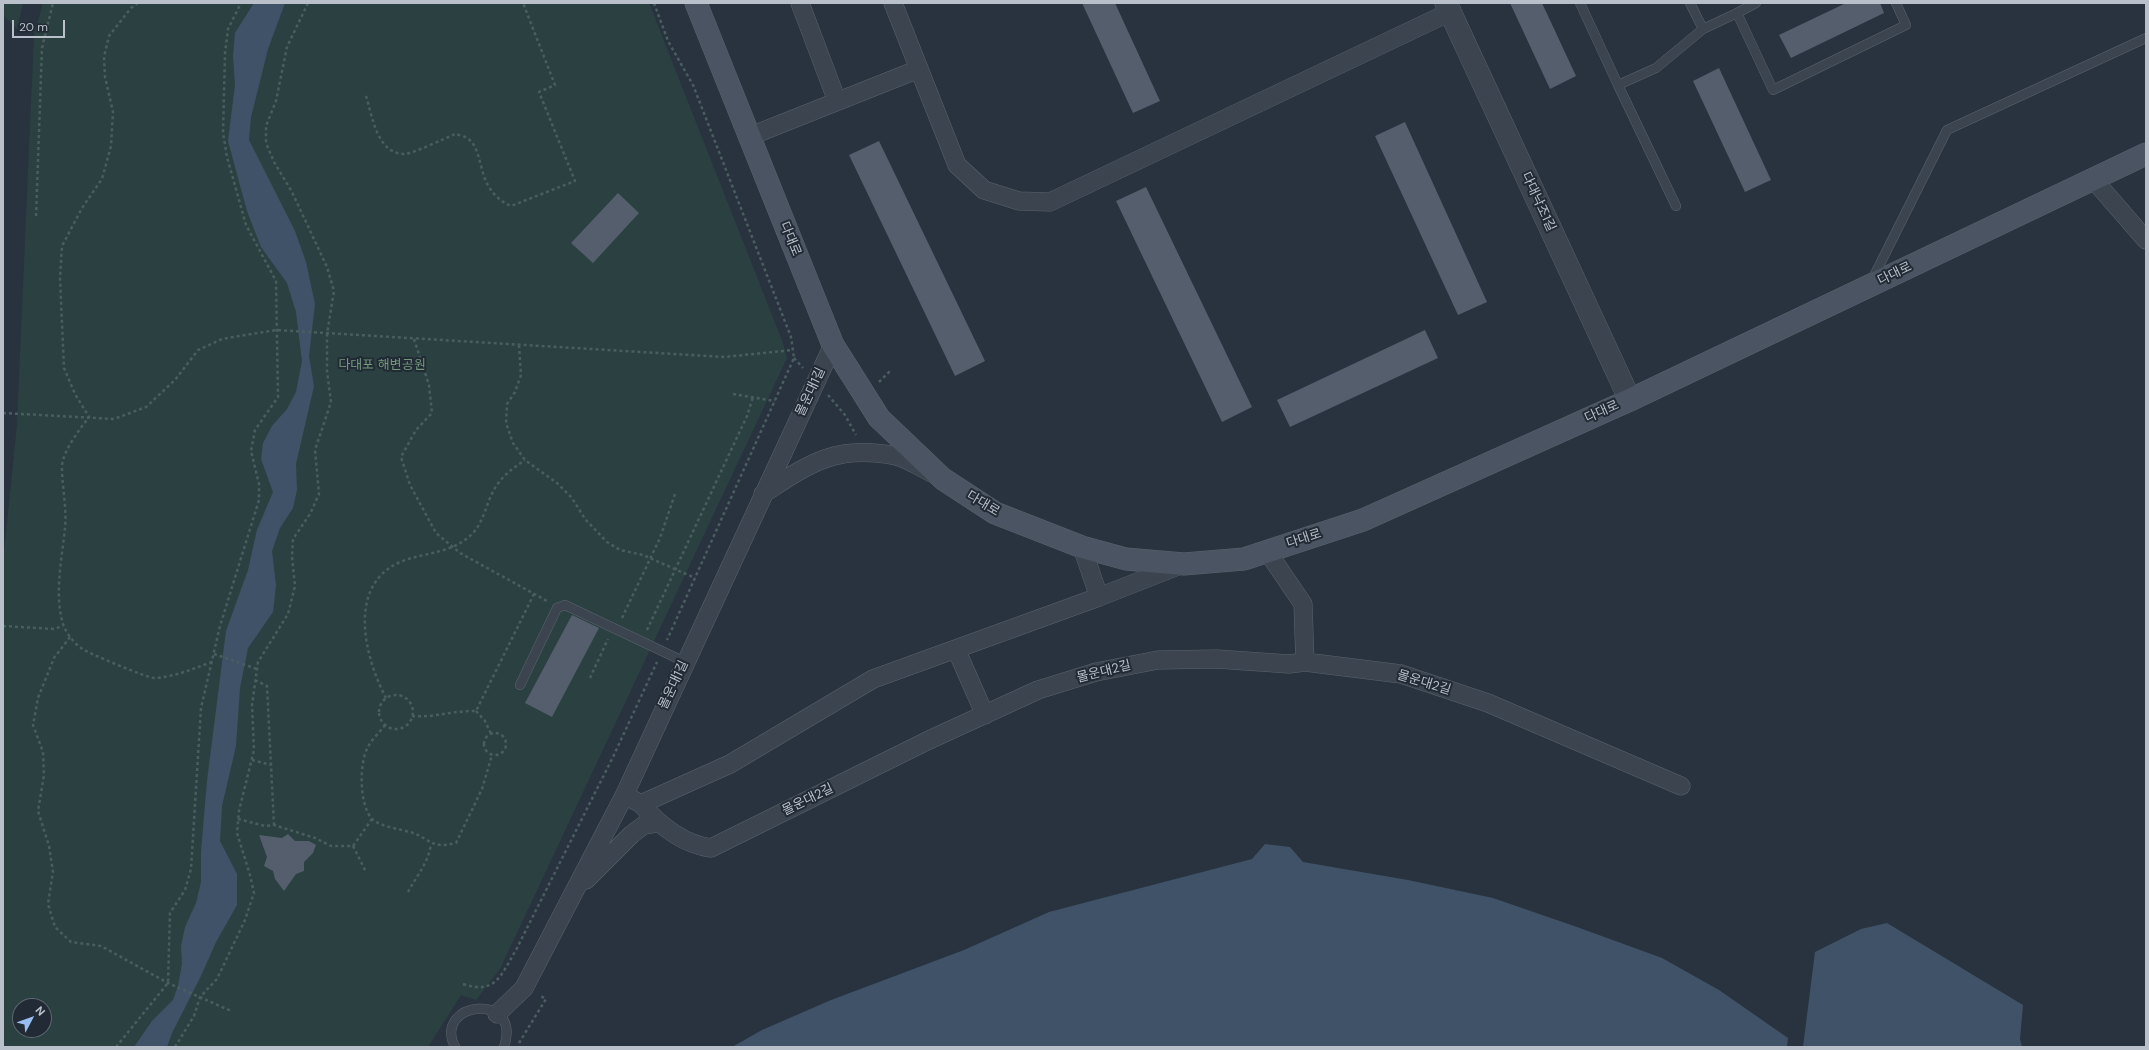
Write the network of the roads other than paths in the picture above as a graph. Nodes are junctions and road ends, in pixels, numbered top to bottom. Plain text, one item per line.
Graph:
1 (696, 3) edge
2 (800, 3) edge
3 (894, 3) edge
4 (1580, 3) edge
5 (1690, 3) edge
6 (1756, 3) edge
7 (1896, 3) edge
8 (1448, 8) edge
9 (1737, 13) junction
10 (1703, 29) junction
11 (2146, 38) edge
12 (919, 69) junction
13 (1618, 85) junction
14 (837, 102) junction
15 (748, 137) junction
16 (2146, 154) edge
17 (2093, 179) junction
18 (1676, 206) dead end
19 (2146, 240) edge
20 (1869, 287) junction
21 (833, 345) junction
22 (1630, 400) junction
23 (943, 479) junction
24 (763, 494) junction
25 (1082, 547) junction
26 (1267, 551) junction
27 (1184, 564) junction
28 (1100, 597) junction
29 (956, 649) junction
30 (685, 662) junction
31 (1305, 662) junction
32 (520, 685) dead end
33 (986, 715) junction
34 (1681, 786) dead end
35 (624, 796) junction
36 (641, 804) junction
37 (657, 823) junction
38 (574, 891) junction
39 (497, 1014) junction
40 (455, 1047) edge
41 (504, 1047) edge

1 - 15 main road, 다대로
2 - 14 street
3 - 12 street
4 - 13 lane
5 - 10 lane
6 - 9 lane
7 - 9 lane
8 - 12 street
8 - 22 street, 다대낙조1길
9 - 10 lane
10 - 13 lane
11 - 20 lane
12 - 14 street
13 - 18 lane
14 - 15 street
15 - 21 main road, 다대로
16 - 17 main road, 다대로
17 - 19 street
17 - 20 main road, 다대로
20 - 22 main road, 다대로
21 - 23 main road, 다대로
21 - 24 street, 몰운대1길
22 - 26 main road, 다대로
23 - 24 street
23 - 25 main road, 다대로
24 - 30 street, 몰운대1길
25 - 27 main road, 다대로
25 - 28 street
26 - 27 main road, 다대로
26 - 31 street
27 - 28 street
28 - 29 street
29 - 33 street
29 - 36 street
30 - 32 lane
30 - 35 street, 몰운대1길
31 - 33 street, 몰운대2길
31 - 34 street, 몰운대2길
33 - 37 street, 몰운대2길
35 - 36 street
35 - 38 street, 몰운대1길
36 - 37 street, 몰운대2길
37 - 38 street
38 - 39 street, 몰운대1길
39 - 40 lane
39 - 41 lane

